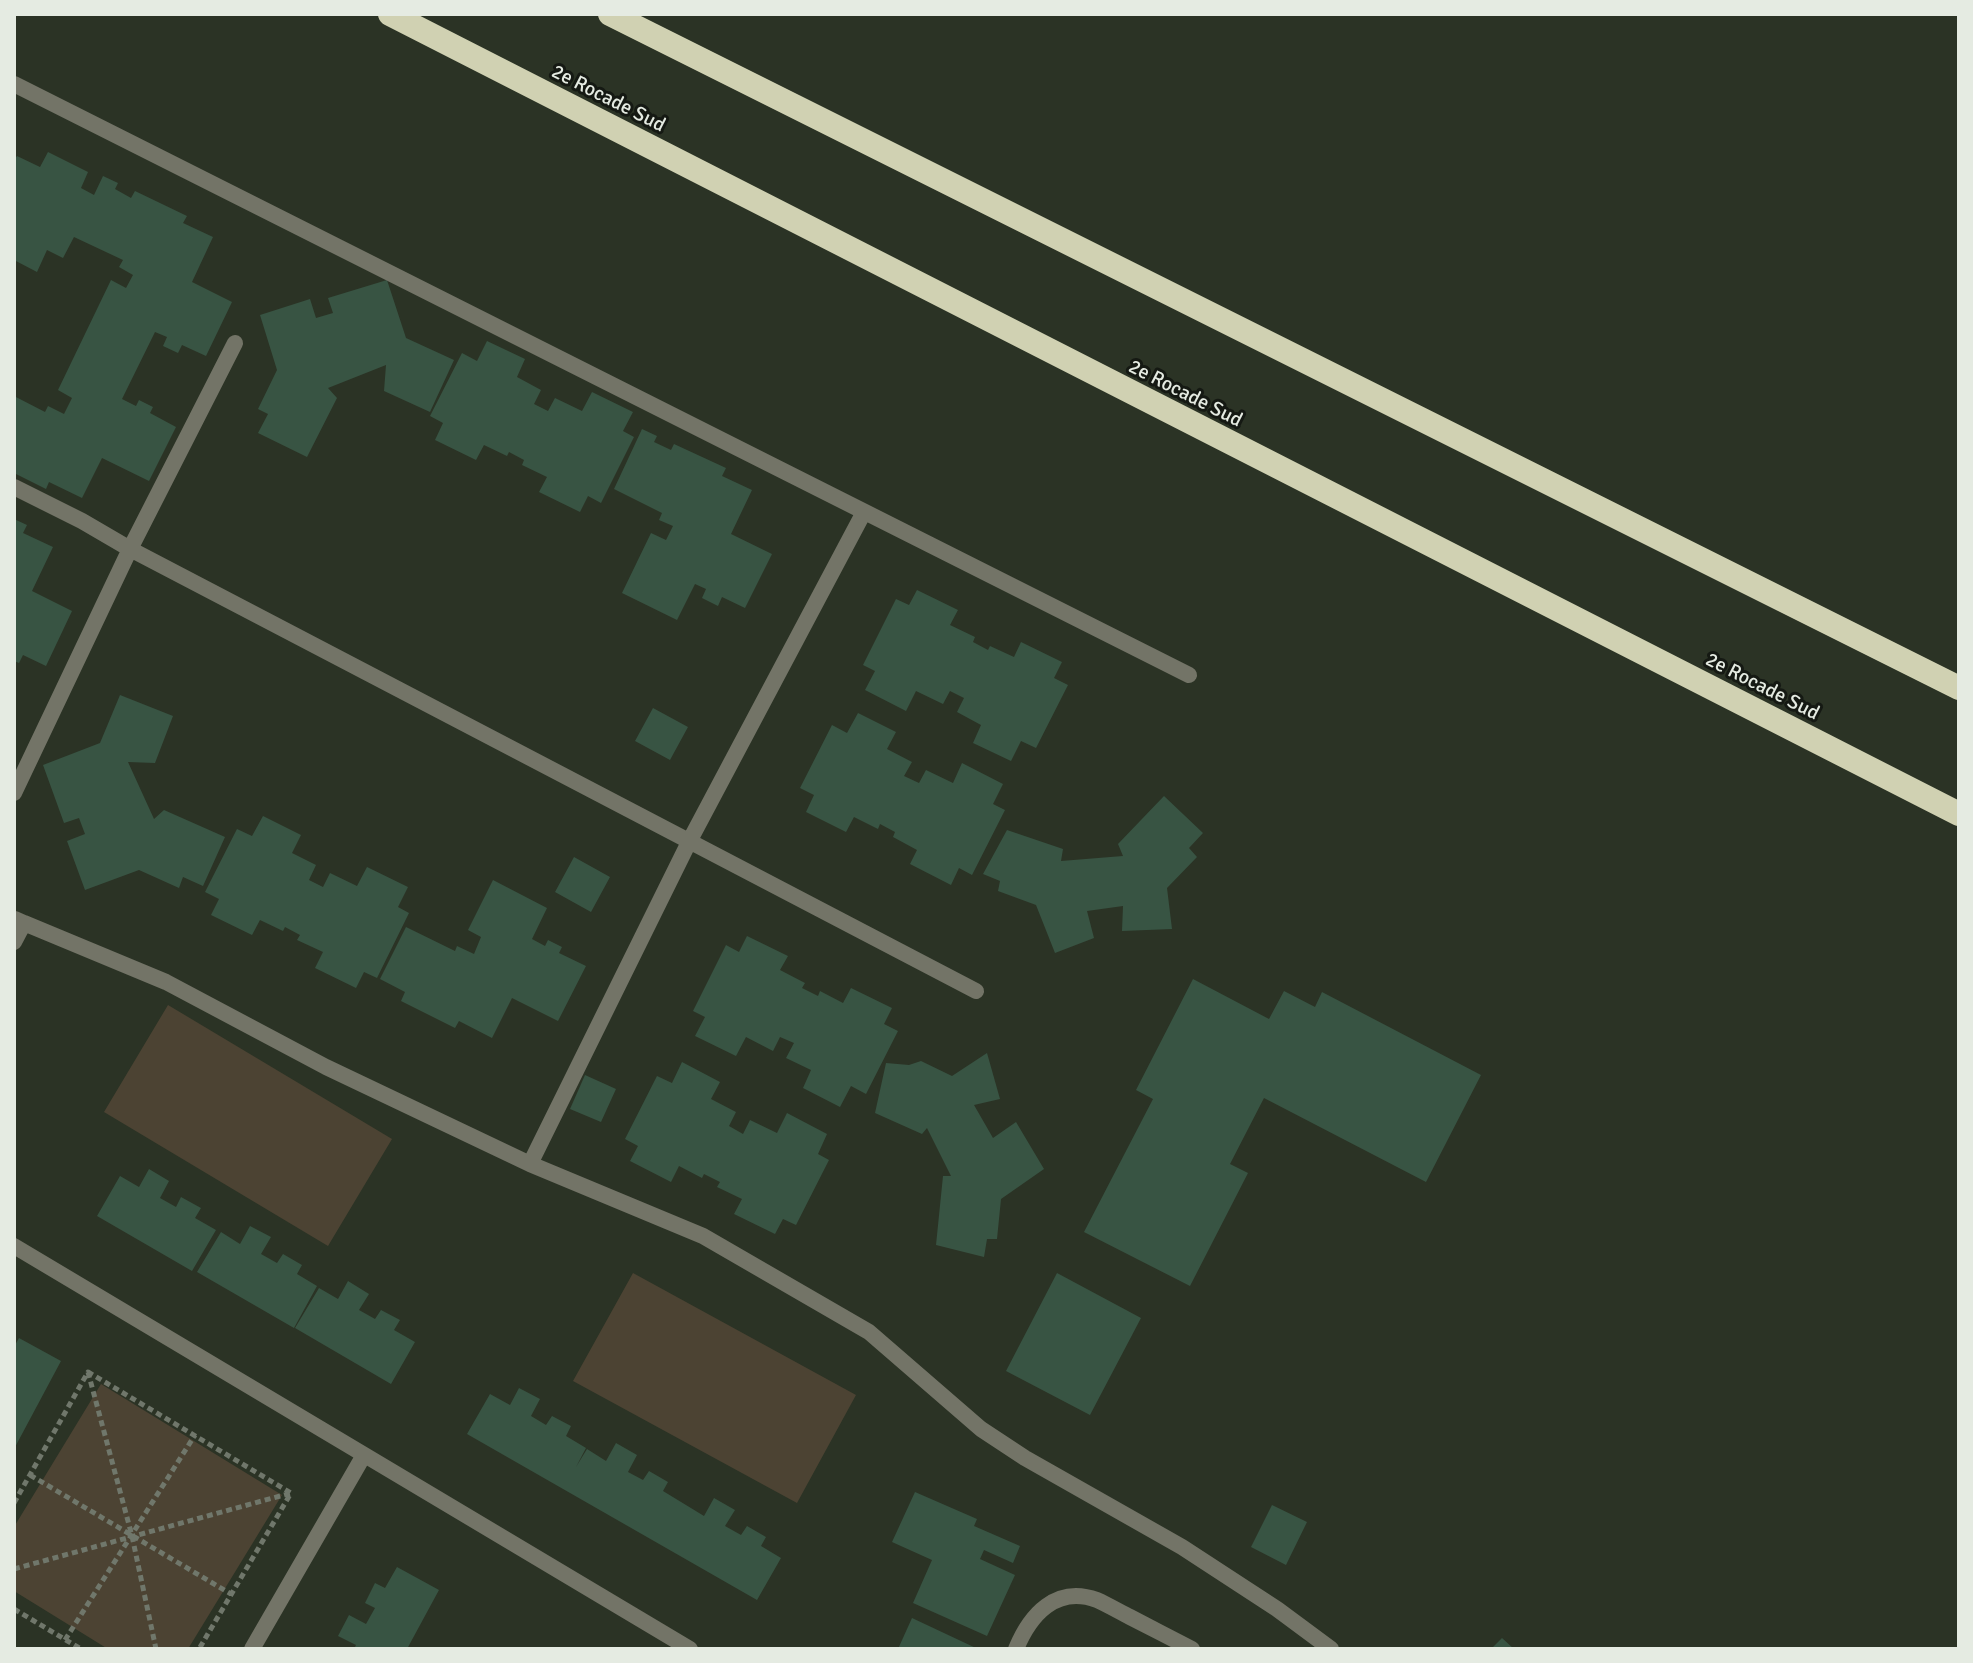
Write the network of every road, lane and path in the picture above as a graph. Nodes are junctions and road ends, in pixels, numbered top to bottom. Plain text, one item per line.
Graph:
1 (390, 14) edge
2 (610, 14) edge
3 (14, 84) edge
4 (235, 343) dead end
5 (14, 487) edge
6 (864, 512) junction
7 (130, 549) junction
8 (1189, 675) dead end
9 (1959, 688) edge
10 (14, 793) edge
11 (1959, 814) edge
12 (690, 840) junction
13 (19, 921) edge
14 (14, 942) edge
15 (976, 991) dead end
16 (530, 1164) junction
17 (14, 1246) edge
18 (88, 1372) junction
19 (195, 1435) junction
20 (364, 1455) junction
21 (30, 1475) junction
22 (291, 1493) junction
23 (14, 1503) edge
24 (132, 1536) junction
25 (14, 1569) edge
26 (231, 1594) junction
27 (14, 1609) edge
28 (65, 1640) junction
29 (81, 1649) edge
30 (156, 1649) edge
31 (199, 1649) edge
32 (252, 1649) edge
33 (690, 1649) edge
34 (1016, 1649) edge
35 (1192, 1649) edge
36 (1331, 1649) edge

1 - 11 highway, 2e Rocade Sud
2 - 9 highway
3 - 6 street
4 - 7 street
5 - 7 street
6 - 8 street
6 - 12 street
7 - 10 street
7 - 12 street
12 - 15 street
12 - 16 street
13 - 14 street
13 - 16 street
16 - 36 street
17 - 20 street
18 - 19 path
18 - 21 path
18 - 24 path
19 - 22 path
19 - 24 path
20 - 32 street
20 - 33 street
21 - 23 path
21 - 24 path
22 - 24 path
22 - 26 path
24 - 25 path
24 - 26 path
24 - 28 path
24 - 30 path
26 - 31 path
27 - 28 path
28 - 29 path
34 - 35 street

